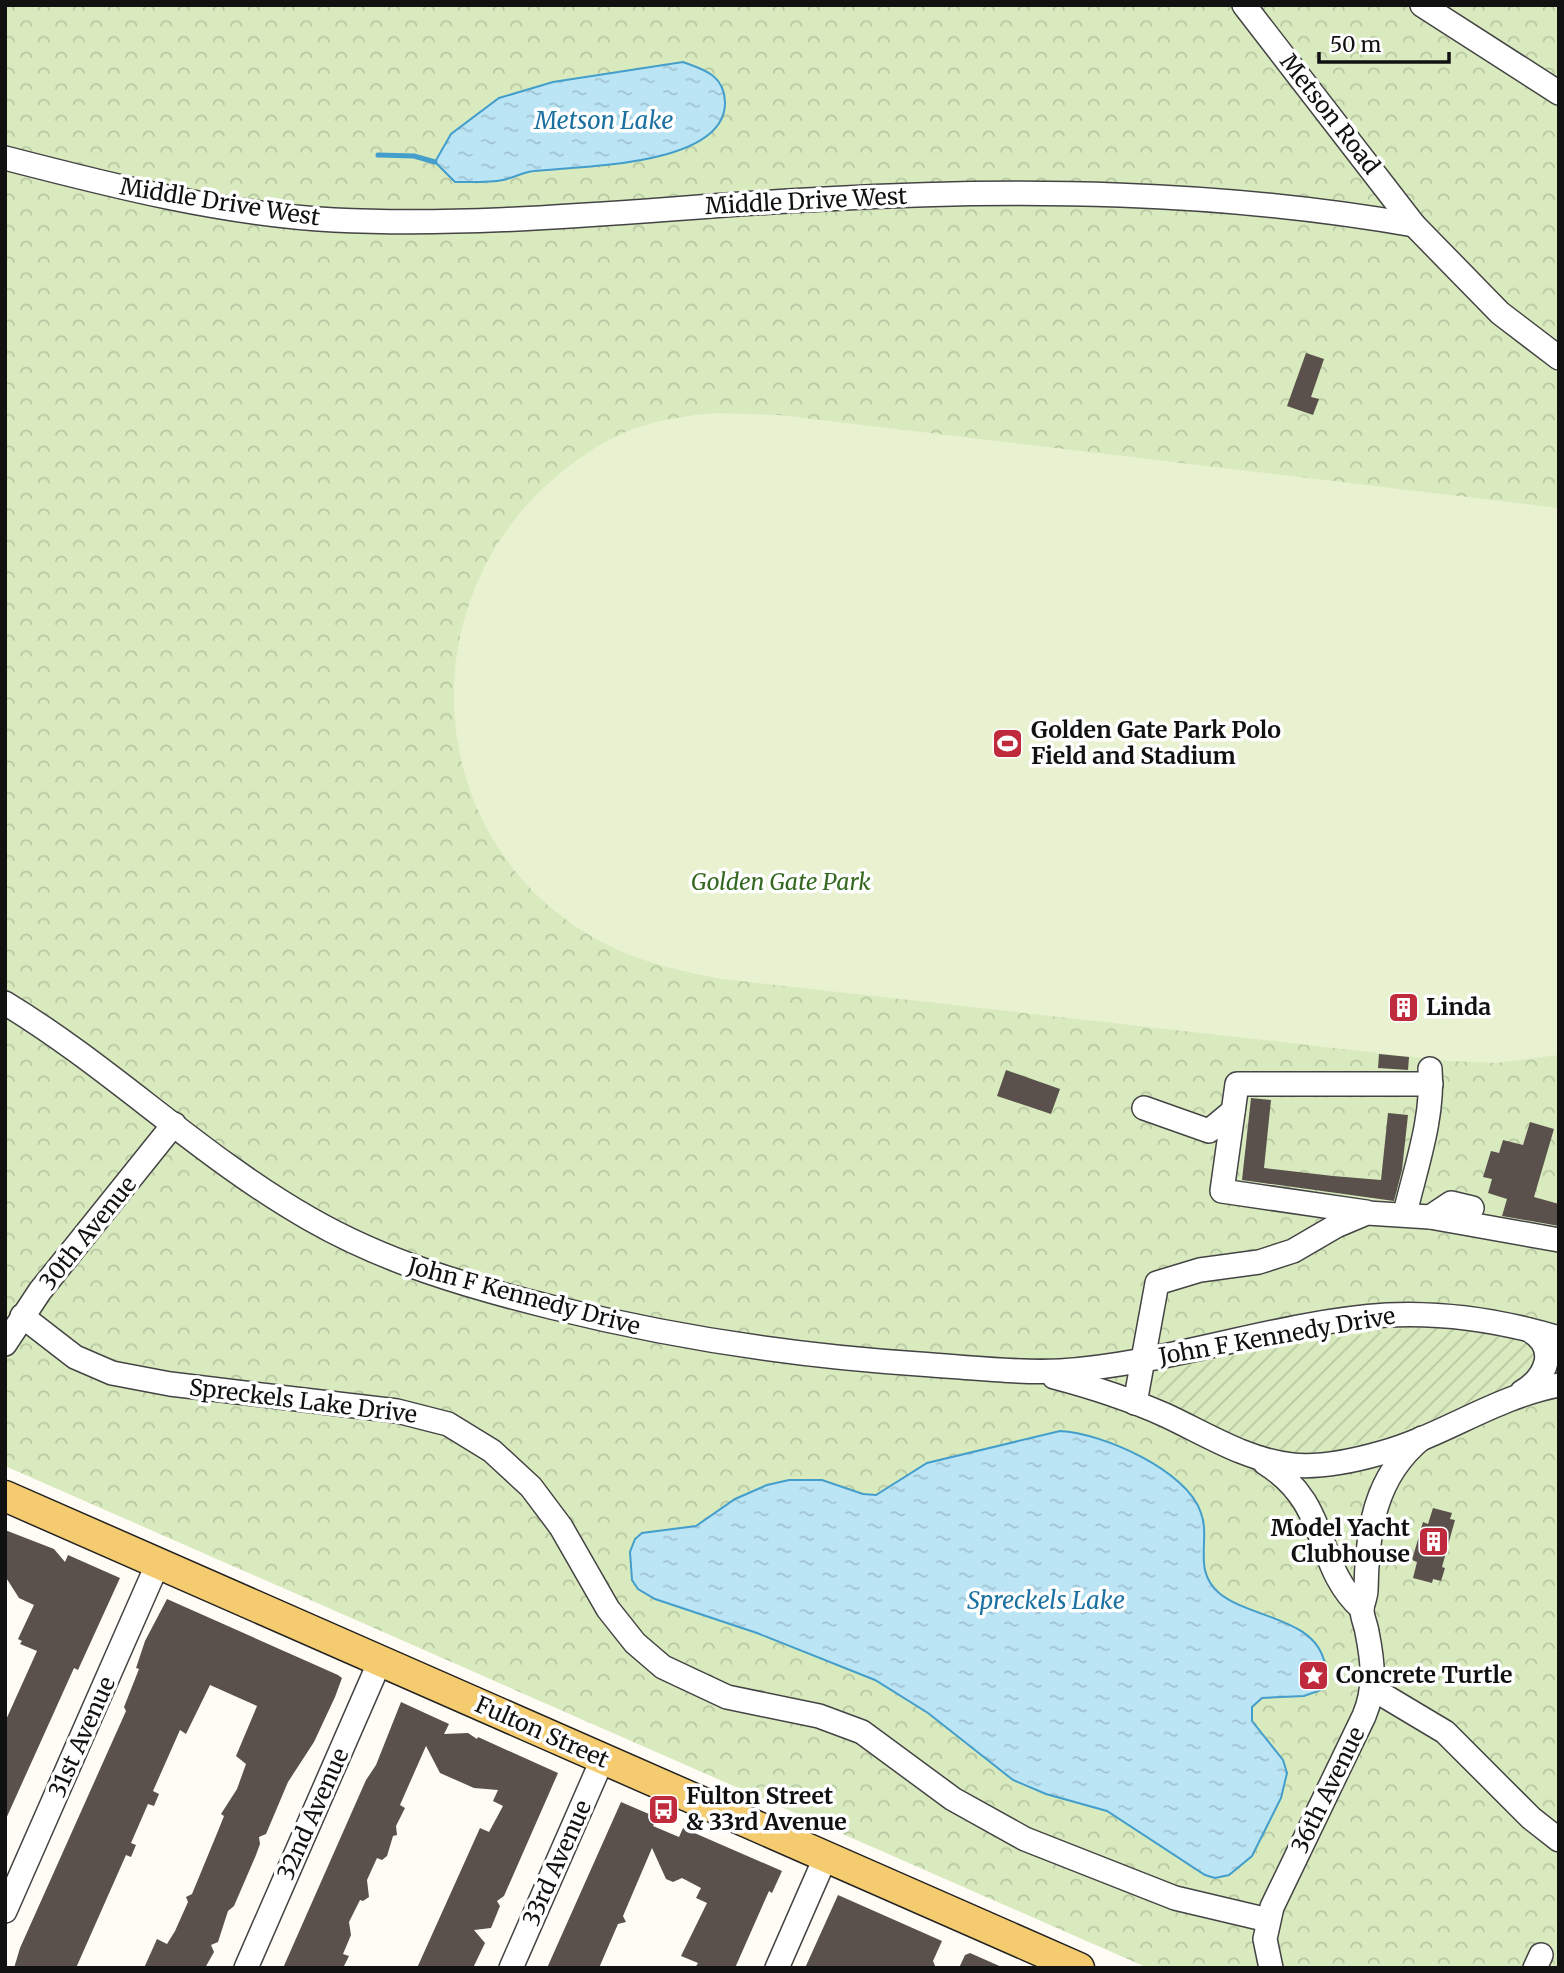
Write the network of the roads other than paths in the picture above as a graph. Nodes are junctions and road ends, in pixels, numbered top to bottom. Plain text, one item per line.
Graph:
1 (1244, 5) edge
2 (1422, 5) edge
3 (1559, 93) edge
4 (5, 158) edge
5 (1414, 225) junction
6 (1559, 358) edge
7 (5, 1003) edge
8 (1144, 1108) dead end
9 (1233, 1111) junction
10 (174, 1124) junction
11 (1472, 1208) dead end
12 (1367, 1213) junction
13 (1405, 1213) junction
14 (1430, 1217) junction
15 (1559, 1240) edge
16 (22, 1316) junction
17 (1526, 1328) junction
18 (1559, 1338) edge
19 (5, 1344) edge
20 (1142, 1360) junction
21 (1036, 1371) junction
22 (1559, 1385) edge
23 (1518, 1394) junction
24 (1135, 1403) junction
25 (1422, 1438) junction
26 (1237, 1450) junction
27 (5, 1496) edge
28 (158, 1563) junction
29 (1362, 1609) junction
30 (380, 1661) junction
31 (1373, 1689) junction
32 (603, 1758) junction
33 (1559, 1840) edge
34 (826, 1856) junction
35 (5, 1911) edge
36 (1268, 1920) junction
37 (1045, 1961) edge
38 (246, 1968) edge
39 (511, 1968) edge
40 (777, 1968) edge
41 (1080, 1968) edge
42 (1271, 1968) edge

1 - 5 street, Metson Road
2 - 3 street
4 - 5 street, Middle Drive West
5 - 6 street
7 - 10 street, John F Kennedy Drive
8 - 9 street
9 - 12 street
9 - 13 street
10 - 16 street, 30th Avenue
10 - 21 street, John F Kennedy Drive
11 - 14 street
12 - 13 street
12 - 20 street
13 - 14 street
14 - 15 street
16 - 19 street, 30th Avenue
16 - 36 street, Spreckels Lake Drive
17 - 18 street, John F Kennedy Drive
17 - 20 street, John F Kennedy Drive
17 - 23 street
20 - 21 street, John F Kennedy Drive
20 - 24 street
21 - 24 street, John F Kennedy Drive
22 - 23 street, John F Kennedy Drive
23 - 25 street, John F Kennedy Drive
24 - 26 street, John F Kennedy Drive
25 - 26 street, John F Kennedy Drive
25 - 29 street, 36th Avenue
26 - 29 street, 36th Avenue
27 - 28 main road, Fulton Street
28 - 30 main road, Fulton Street
28 - 35 street, 31st Avenue
29 - 31 street, 36th Avenue
30 - 32 main road, Fulton Street
30 - 38 street, 32nd Avenue
31 - 33 street
31 - 36 street, 36th Avenue
32 - 34 main road, Fulton Street
32 - 39 street, 33rd Avenue
34 - 37 main road, Fulton Street
34 - 40 street
36 - 42 street, 36th Avenue
37 - 41 main road, Fulton Street

